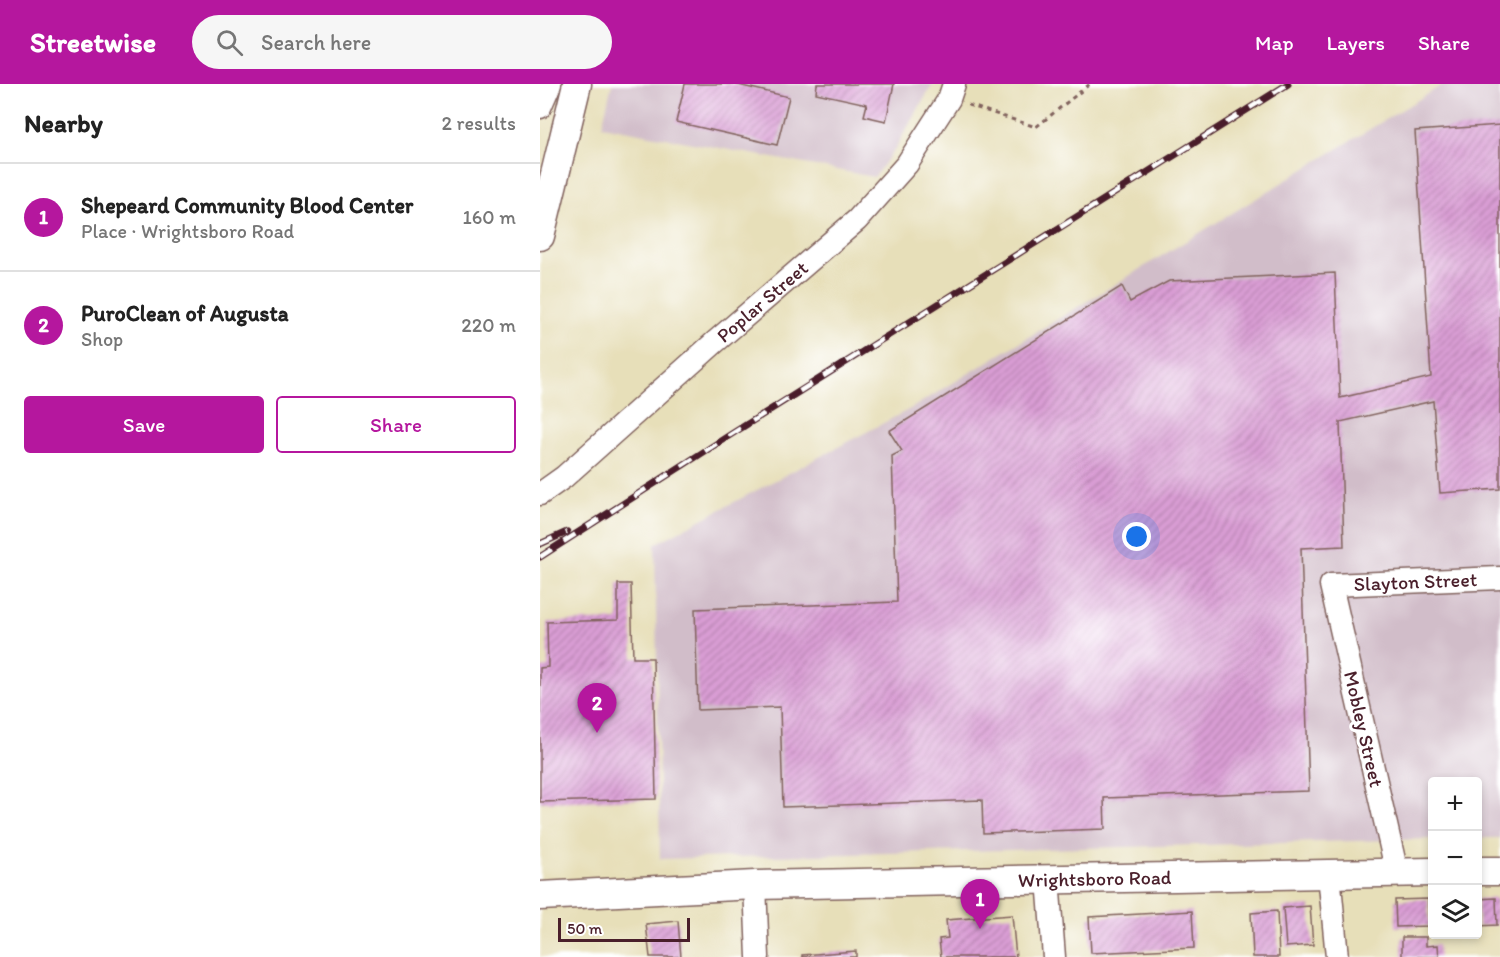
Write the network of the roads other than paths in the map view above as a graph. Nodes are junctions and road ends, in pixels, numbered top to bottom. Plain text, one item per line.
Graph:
1 (550, 84) edge
2 (577, 84) edge
3 (952, 92) edge
4 (540, 107) edge
5 (540, 236) edge
6 (540, 494) edge
7 (1500, 578) edge
8 (1330, 585) joint
9 (1482, 871) edge
10 (1500, 871) edge
11 (1428, 872) edge
12 (1397, 873) junction
13 (1329, 874) junction
14 (1048, 879) junction
15 (755, 885) junction
16 (540, 896) edge
17 (758, 957) edge
18 (1054, 957) edge
19 (1337, 957) edge

1 - 4 street
2 - 5 main road
3 - 6 street, Poplar Street
7 - 8 street, Slayton Street
8 - 12 street, Mobley Street
9 - 10 main road
11 - 12 main road, Wrightsboro Road
12 - 13 main road, Wrightsboro Road
13 - 14 main road, Wrightsboro Road
13 - 19 street
14 - 15 main road, Wrightsboro Road
14 - 18 street
15 - 16 main road, Wrightsboro Road
15 - 17 street

